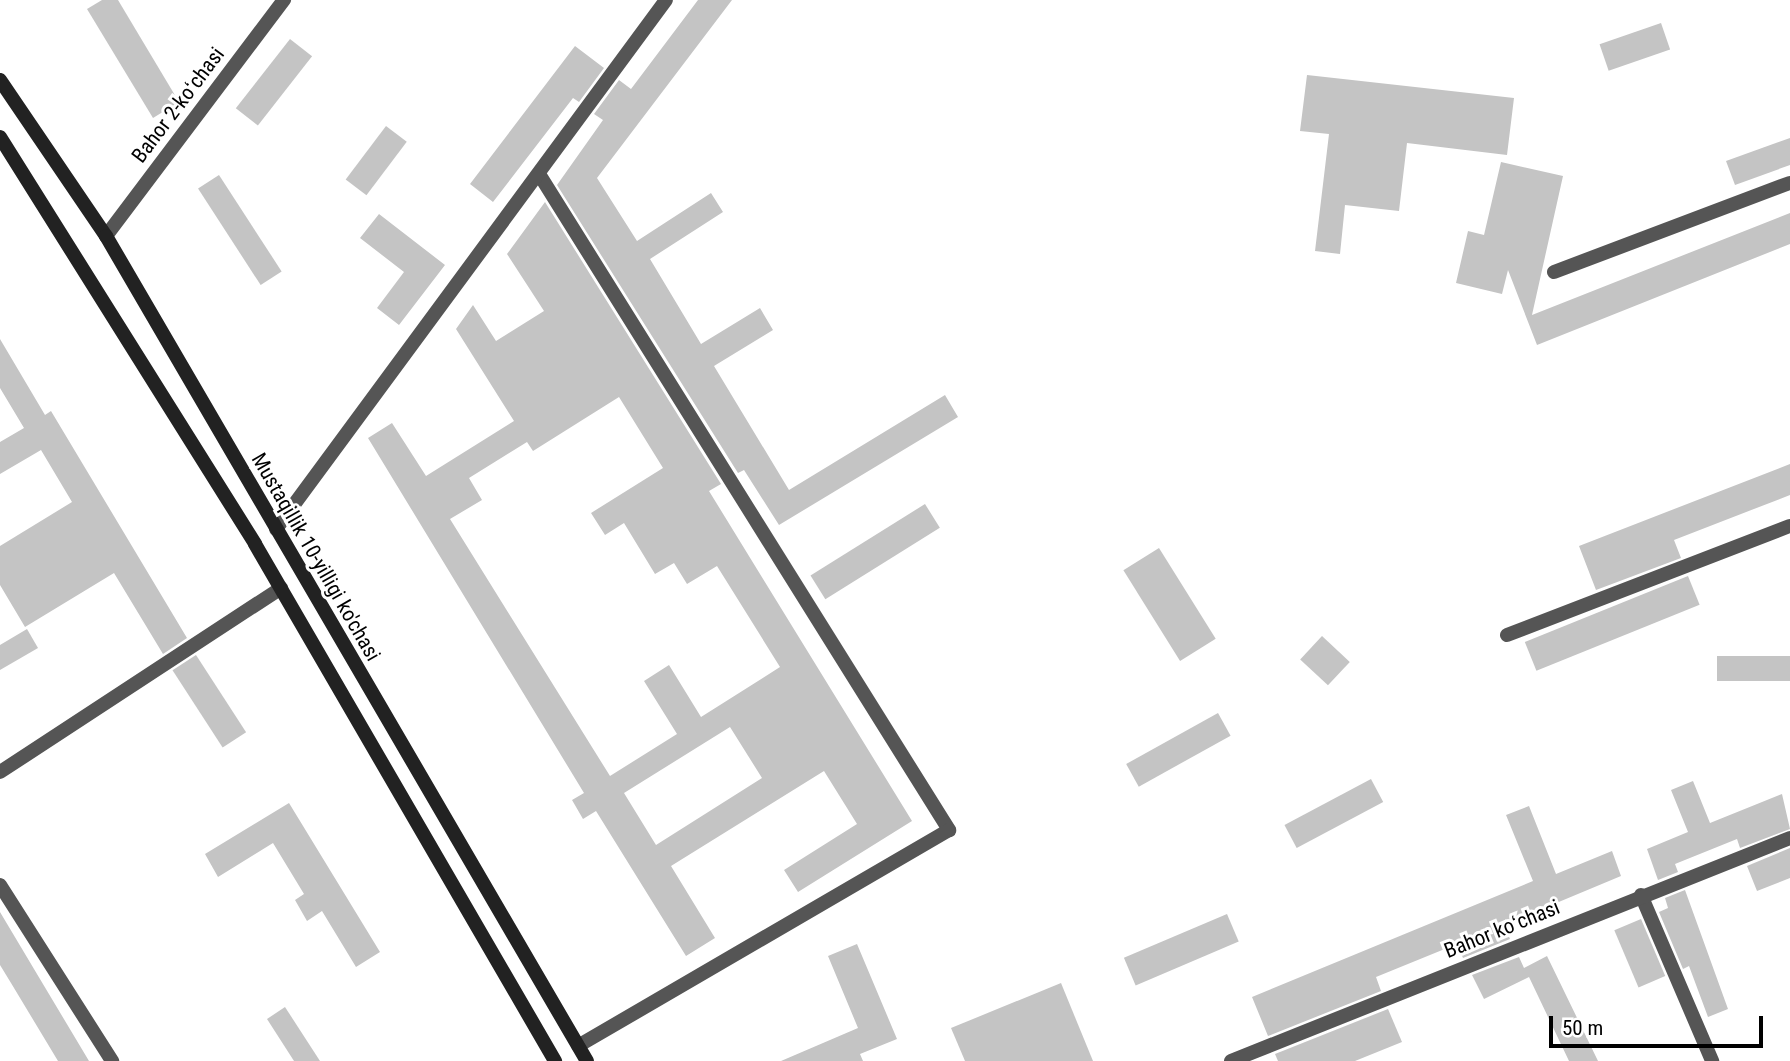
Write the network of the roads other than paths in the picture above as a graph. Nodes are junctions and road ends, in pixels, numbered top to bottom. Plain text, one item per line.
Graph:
1 (284, 0) edge
2 (666, 0) edge
3 (0, 80) edge
4 (0, 137) edge
5 (538, 174) junction
6 (1790, 183) edge
7 (106, 236) junction
8 (1553, 272) dead end
9 (1790, 526) edge
10 (276, 530) junction
11 (281, 588) junction
12 (1507, 635) dead end
13 (0, 772) edge
14 (1790, 838) edge
15 (0, 885) edge
16 (1641, 895) junction
17 (578, 1046) junction
18 (112, 1061) edge
19 (555, 1061) edge
20 (586, 1061) edge
21 (1231, 1061) edge
22 (1712, 1061) edge

1 - 7 street, Bahor 2-koʻchasi
2 - 5 street
3 - 7 main road, Mustaqillik 10-yilligi ko'chasi
4 - 11 main road
5 - 10 street
5 - 17 street
6 - 8 street
7 - 10 main road, Mustaqillik 10-yilligi ko'chasi
9 - 12 street
10 - 17 main road, Mustaqillik 10-yilligi ko'chasi
11 - 13 street
11 - 19 main road
14 - 16 street, Bahor koʻchasi
15 - 18 street
16 - 21 street, Bahor koʻchasi
16 - 22 street
17 - 20 main road, Mustaqillik 10-yilligi ko'chasi

